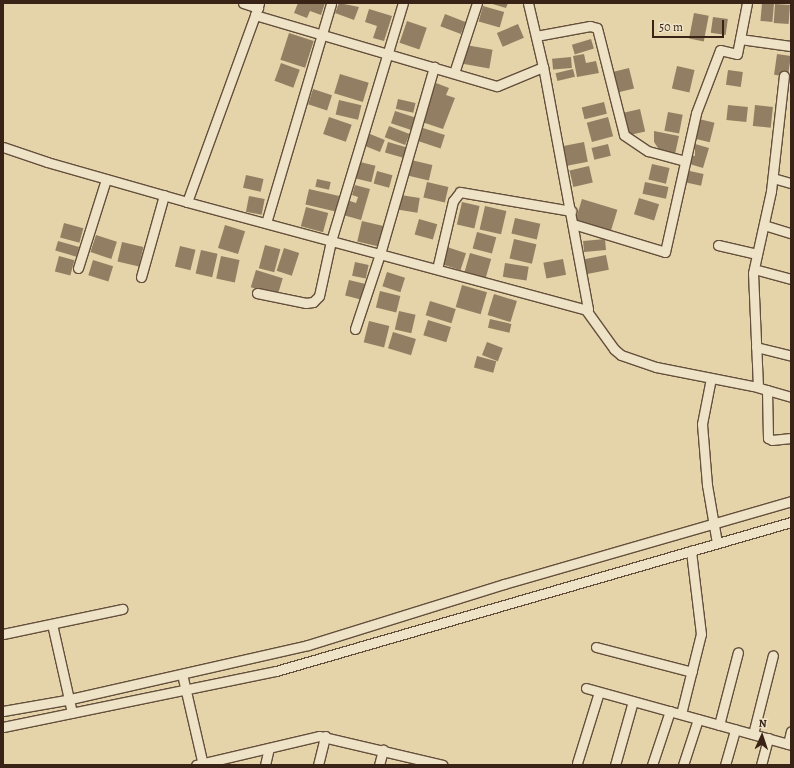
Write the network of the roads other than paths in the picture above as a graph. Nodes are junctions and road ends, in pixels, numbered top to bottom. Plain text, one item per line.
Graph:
1 (243, 3) edge
2 (331, 3) edge
3 (403, 3) edge
4 (477, 3) edge
5 (528, 3) edge
6 (747, 3) edge
7 (257, 9) edge
8 (322, 34) junction
9 (536, 36) junction
10 (740, 39) junction
11 (791, 46) edge
12 (386, 53) junction
13 (434, 67) junction
14 (543, 67) junction
15 (454, 73) junction
16 (784, 76) dead end
17 (781, 103) junction
18 (791, 104) edge
19 (3, 146) edge
20 (685, 161) junction
21 (773, 178) junction
22 (106, 179) junction
23 (791, 183) edge
24 (164, 195) junction
25 (187, 202) junction
26 (570, 211) junction
27 (266, 223) junction
28 (573, 224) junction
29 (764, 225) junction
30 (791, 232) edge
31 (332, 241) junction
32 (718, 245) dead end
33 (380, 254) junction
34 (757, 254) junction
35 (78, 268) dead end
36 (437, 269) junction
37 (754, 269) junction
38 (141, 277) dead end
39 (791, 279) edge
40 (257, 293) dead end
41 (586, 310) junction
42 (355, 329) dead end
43 (756, 346) junction
44 (791, 354) edge
45 (711, 378) junction
46 (762, 388) junction
47 (791, 397) edge
48 (791, 438) edge
49 (791, 501) edge
50 (791, 522) edge
51 (713, 523) junction
52 (717, 543) junction
53 (691, 551) junction
54 (122, 609) dead end
55 (380, 623) junction
56 (52, 624) junction
57 (3, 634) edge
58 (387, 639) junction
59 (596, 647) dead end
60 (738, 652) dead end
61 (774, 656) dead end
62 (692, 672) junction
63 (182, 674) junction
64 (586, 688) dead end
65 (186, 690) junction
66 (599, 692) junction
67 (69, 699) junction
68 (633, 701) junction
69 (3, 711) edge
70 (670, 711) junction
71 (72, 713) junction
72 (681, 714) junction
73 (698, 719) junction
74 (719, 725) junction
75 (3, 727) edge
76 (735, 729) junction
77 (791, 731) edge
78 (754, 734) junction
79 (325, 736) junction
80 (768, 738) junction
81 (789, 744) edge
82 (269, 748) junction
83 (383, 750) junction
84 (577, 763) dead end
85 (201, 764) edge
86 (265, 765) edge
87 (318, 765) edge
88 (379, 765) edge
89 (443, 765) edge
90 (615, 765) edge
91 (652, 765) edge
92 (683, 765) edge
93 (725, 765) edge
94 (761, 765) edge

1 - 7 street
2 - 8 street
3 - 12 street
4 - 15 street
5 - 9 street
6 - 10 street
7 - 8 street
7 - 25 street
8 - 12 street
8 - 27 street
9 - 14 street
9 - 20 street
10 - 11 street
10 - 20 street
12 - 13 street
12 - 31 street
13 - 15 street
13 - 33 street
14 - 15 street
14 - 26 street
16 - 17 street
17 - 18 street
17 - 21 street
19 - 22 street
20 - 28 street
21 - 23 street
21 - 29 street
22 - 24 street
22 - 35 street
24 - 25 street
24 - 38 street
25 - 27 street
26 - 28 street
26 - 36 street
27 - 31 street
28 - 41 street
29 - 30 street
29 - 34 street
31 - 33 street
31 - 40 street
32 - 34 street
33 - 36 street
33 - 42 street
34 - 37 street
36 - 41 street
37 - 39 street
37 - 43 street
41 - 45 street
43 - 44 street
43 - 46 street
45 - 46 street
45 - 51 street
46 - 47 street
46 - 48 street
49 - 51 street
50 - 52 street
51 - 52 street
51 - 55 street
52 - 53 street
53 - 58 street
53 - 62 street
54 - 56 street
55 - 58 street
55 - 63 street
56 - 57 street
56 - 67 street
58 - 65 street
59 - 62 street
60 - 74 street
61 - 78 street
62 - 72 street
63 - 65 street
63 - 67 street
64 - 66 street
65 - 71 street
65 - 85 street
66 - 68 street
66 - 84 street
67 - 69 street
67 - 71 street
68 - 70 street
68 - 90 street
70 - 72 street
70 - 91 street
71 - 75 street
72 - 73 street
73 - 74 street
73 - 92 street
74 - 76 street
76 - 78 street
76 - 93 street
77 - 81 street
78 - 80 street
79 - 82 street
79 - 83 street
79 - 87 street
80 - 81 street
80 - 94 street
82 - 85 street
82 - 86 street
83 - 88 street
83 - 89 street

